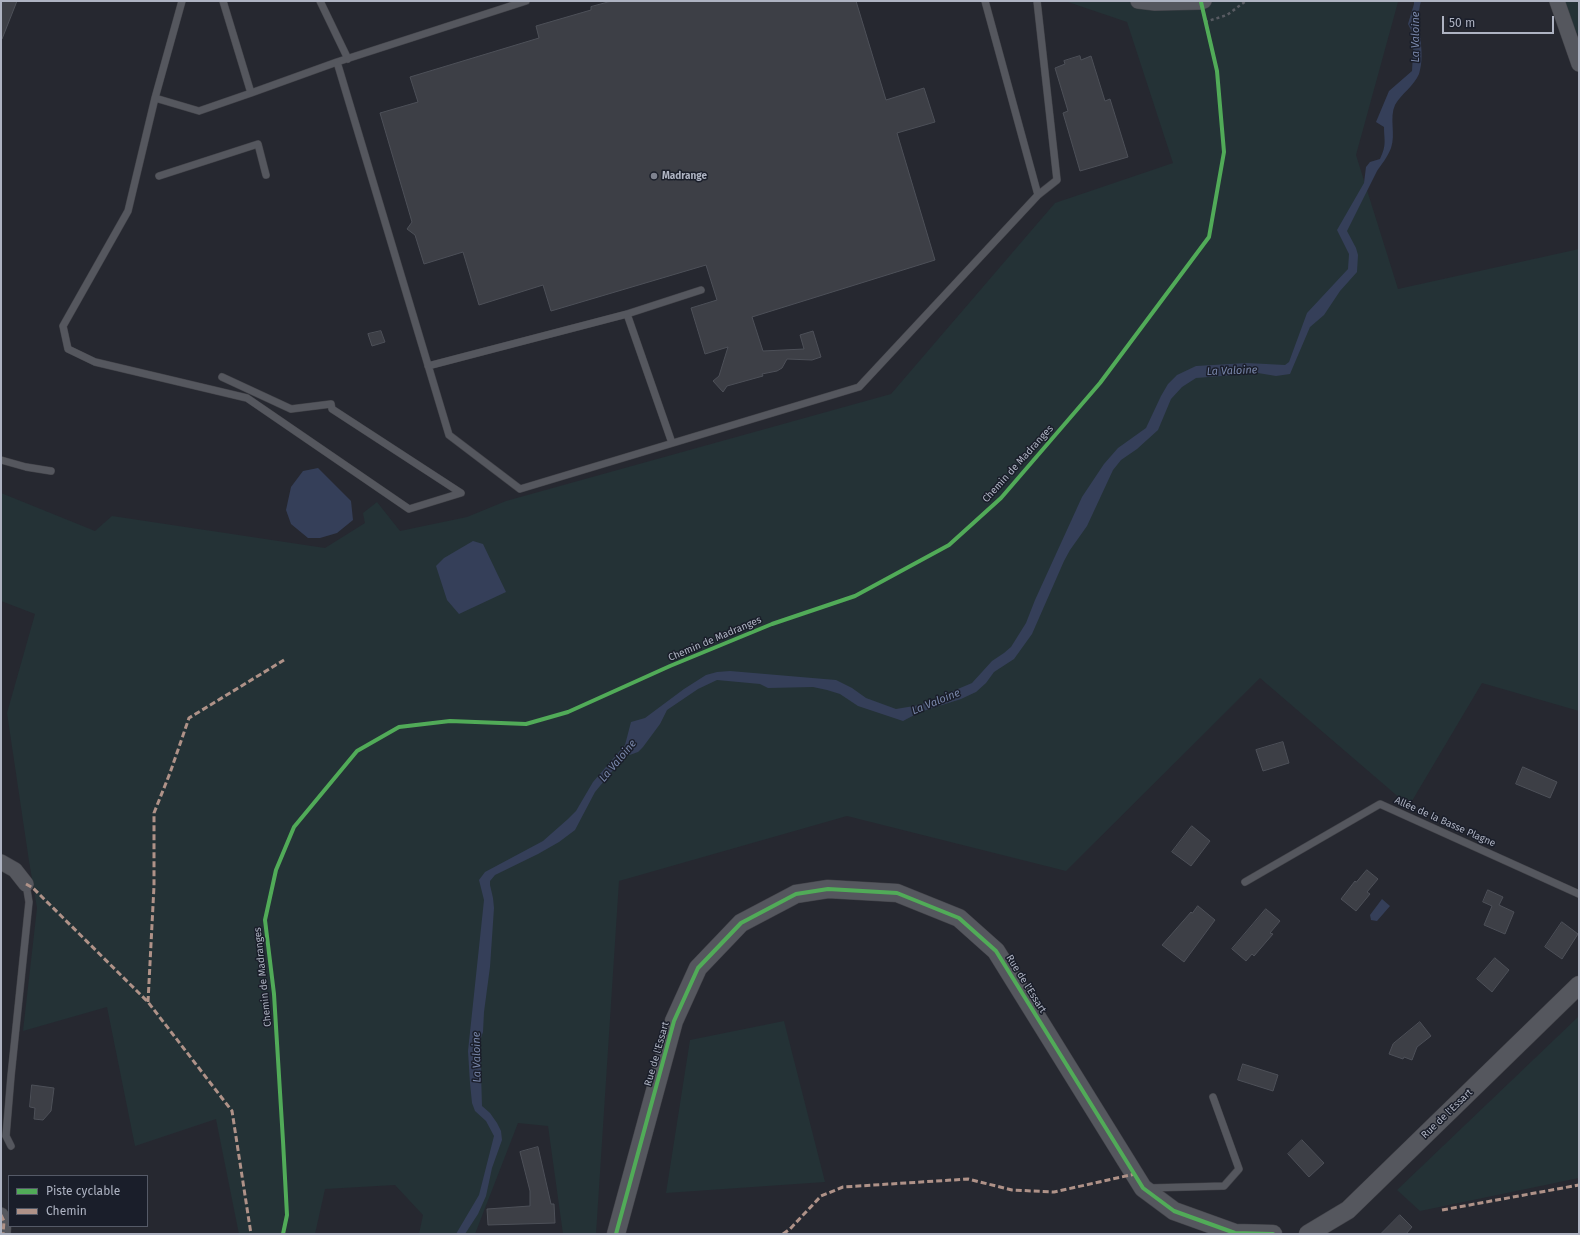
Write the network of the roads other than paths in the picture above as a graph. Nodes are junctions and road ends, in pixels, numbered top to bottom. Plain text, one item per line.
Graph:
1 (182, 1) edge
2 (223, 1) edge
3 (320, 1) edge
4 (526, 1) edge
5 (985, 1) edge
6 (1038, 1) edge
7 (1138, 1) edge
8 (1557, 1) edge
9 (1202, 2) edge
10 (348, 59) junction
11 (337, 62) junction
12 (1579, 64) edge
13 (250, 93) junction
14 (155, 98) junction
15 (266, 175) dead end
16 (159, 176) dead end
17 (1038, 195) junction
18 (701, 290) dead end
19 (627, 314) junction
20 (428, 366) junction
21 (222, 377) dead end
22 (672, 443) junction
23 (1, 460) edge
24 (51, 471) dead end
25 (1, 862) edge
26 (1246, 882) dead end
27 (26, 884) joint
28 (1579, 894) edge
29 (1579, 985) edge
30 (1213, 1097) dead end
31 (11, 1146) dead end
32 (1143, 1188) junction
33 (1, 1215) edge
34 (3, 1234) edge
35 (616, 1234) edge
36 (1272, 1234) edge
37 (1308, 1234) edge

1 - 14 lane
2 - 13 lane
3 - 10 lane
4 - 10 lane
5 - 17 lane
6 - 17 lane
7 - 9 street
8 - 12 street
10 - 11 lane
11 - 13 lane
11 - 20 lane
13 - 14 lane
14 - 21 lane
15 - 16 lane
17 - 22 lane
18 - 19 lane
19 - 20 lane
19 - 22 lane
20 - 22 lane
23 - 24 lane
25 - 27 street
26 - 28 lane, Allée de la Basse Plagne
27 - 31 lane
29 - 37 street, Rue de l'Essart
30 - 32 lane
32 - 35 street, Rue de l'Essart
32 - 36 street, Rue de l'Essart
33 - 34 street

